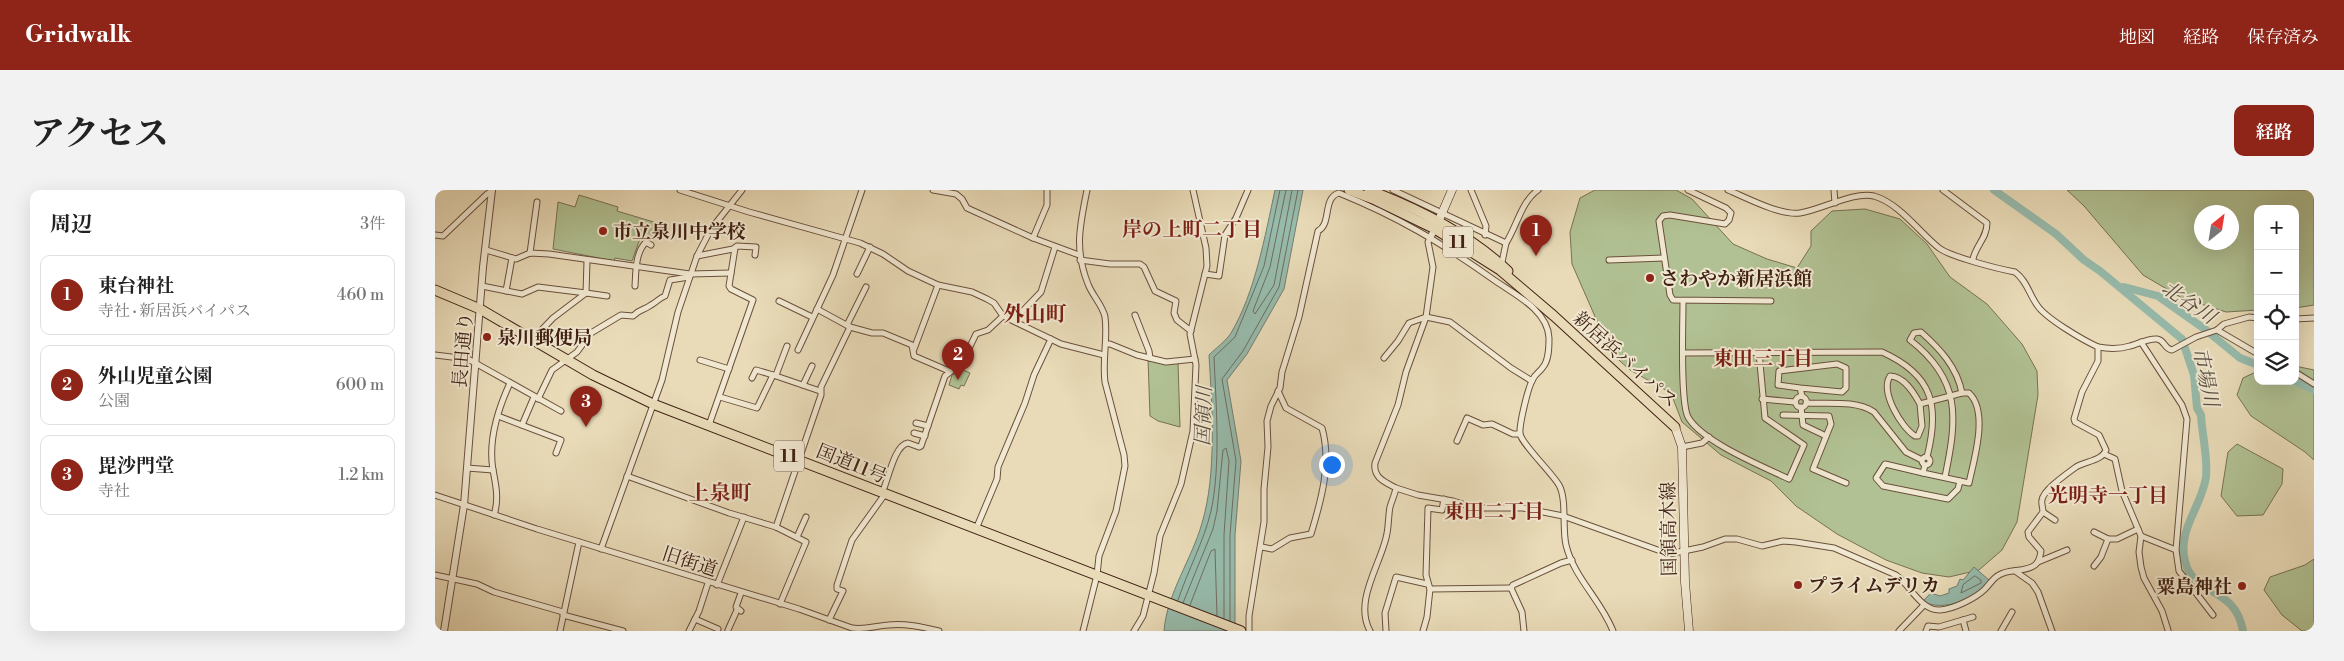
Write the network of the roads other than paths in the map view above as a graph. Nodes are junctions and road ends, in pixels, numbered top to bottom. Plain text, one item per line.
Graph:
1 (493, 190) edge
2 (681, 190) edge
3 (742, 190) edge
4 (862, 190) edge
5 (933, 190) edge
6 (1047, 190) edge
7 (1087, 190) edge
8 (1193, 190) edge
9 (1247, 190) edge
10 (1349, 190) edge
11 (1369, 190) edge
12 (1393, 190) edge
13 (1453, 190) edge
14 (1471, 190) edge
15 (1538, 190) edge
16 (1688, 190) edge
17 (1728, 190) edge
18 (1833, 190) edge
19 (1943, 190) edge
20 (1407, 193) edge
21 (537, 202) dead end
22 (1835, 203) junction
23 (731, 206) junction
24 (1437, 226) junction
25 (435, 235) edge
26 (1485, 235) junction
27 (1033, 238) junction
28 (845, 239) junction
29 (1506, 243) junction
30 (651, 245) dead end
31 (870, 247) junction
32 (1055, 247) junction
33 (735, 248) junction
34 (486, 250) junction
35 (530, 253) junction
36 (755, 255) dead end
37 (697, 256) junction
38 (1079, 257) junction
39 (513, 258) junction
40 (1664, 258) junction
41 (1609, 260) dead end
42 (1973, 260) junction
43 (587, 261) junction
44 (636, 267) junction
45 (1501, 268) junction
46 (731, 272) junction
47 (857, 274) dead end
48 (1205, 274) junction
49 (690, 276) junction
50 (939, 285) junction
51 (482, 286) junction
52 (635, 286) dead end
53 (435, 290) edge
54 (863, 290) dead end
55 (506, 291) junction
56 (586, 293) junction
57 (607, 296) dead end
58 (1771, 301) dead end
59 (779, 302) dead end
60 (1683, 302) junction
61 (480, 309) junction
62 (817, 309) junction
63 (1135, 315) dead end
64 (1003, 316) junction
65 (812, 317) junction
66 (1426, 317) junction
67 (2254, 318) edge
68 (2314, 318) edge
69 (2299, 319) edge
70 (1014, 320) junction
71 (848, 326) junction
72 (1191, 331) junction
73 (2216, 331) junction
74 (1051, 338) junction
75 (532, 340) junction
76 (2141, 342) junction
77 (1106, 344) junction
78 (787, 346) dead end
79 (2098, 347) junction
80 (914, 349) junction
81 (798, 350) dead end
82 (1759, 352) junction
83 (2254, 352) edge
84 (1684, 353) junction
85 (435, 355) edge
86 (1104, 355) junction
87 (1150, 358) junction
88 (1384, 358) dead end
89 (1195, 359) junction
90 (566, 360) junction
91 (700, 360) dead end
92 (475, 363) junction
93 (812, 366) dead end
94 (729, 369) junction
95 (949, 371) junction
96 (775, 375) junction
97 (2299, 375) edge
98 (752, 378) dead end
99 (1532, 381) junction
100 (511, 383) junction
101 (2314, 384) edge
102 (803, 385) junction
103 (1801, 388) junction
104 (821, 391) junction
105 (1278, 391) junction
106 (1962, 393) junction
107 (1802, 396) junction
108 (1950, 396) junction
109 (720, 397) junction
110 (536, 398) junction
111 (1762, 399) junction
112 (1931, 401) junction
113 (1795, 402) junction
114 (1806, 403) junction
115 (653, 404) junction
116 (1920, 404) junction
117 (1801, 407) junction
118 (561, 411) dead end
119 (1801, 414) junction
120 (1783, 415) dead end
121 (498, 416) junction
122 (916, 423) dead end
123 (523, 425) junction
124 (709, 425) junction
125 (928, 426) junction
126 (1675, 427) joint
127 (914, 433) dead end
128 (1520, 434) junction
129 (925, 436) junction
130 (1826, 436) junction
131 (1709, 437) junction
132 (1457, 441) dead end
133 (1682, 447) junction
134 (556, 453) dead end
135 (2104, 454) junction
136 (799, 460) junction
137 (1924, 461) junction
138 (467, 468) junction
139 (493, 470) junction
140 (1923, 472) junction
141 (627, 476) junction
142 (1945, 478) junction
143 (1960, 482) junction
144 (1846, 483) dead end
145 (1396, 488) junction
146 (884, 493) junction
147 (435, 495) edge
148 (1443, 499) junction
149 (464, 505) junction
150 (2043, 512) junction
151 (494, 515) junction
152 (1563, 516) junction
153 (744, 517) junction
154 (806, 517) dead end
155 (2055, 520) dead end
156 (776, 527) junction
157 (976, 529) junction
158 (2138, 529) junction
159 (2093, 532) dead end
160 (2141, 536) junction
161 (797, 537) junction
162 (2108, 538) junction
163 (579, 542) junction
164 (1262, 547) junction
165 (601, 549) junction
166 (1685, 550) junction
167 (2067, 550) dead end
168 (2176, 550) junction
169 (1572, 560) junction
170 (2038, 562) junction
171 (2094, 566) dead end
172 (2015, 571) junction
173 (435, 575) edge
174 (1097, 575) junction
175 (452, 579) junction
176 (708, 582) junction
177 (1427, 584) junction
178 (717, 585) junction
179 (1511, 588) junction
180 (1430, 589) junction
181 (741, 592) junction
182 (1151, 597) junction
183 (780, 604) junction
184 (1924, 605) junction
185 (2012, 612) dead end
186 (563, 613) junction
187 (2213, 615) dead end
188 (1973, 617) dead end
189 (695, 618) junction
190 (829, 620) junction
191 (1963, 620) junction
192 (731, 628) edge
193 (718, 629) dead end
194 (861, 630) edge
195 (2003, 630) edge
196 (2168, 630) edge
197 (444, 631) edge
198 (560, 631) edge
199 (623, 631) edge
200 (689, 631) edge
201 (939, 631) edge
202 (1083, 631) edge
203 (1134, 631) edge
204 (1241, 631) edge
205 (1249, 631) edge
206 (1370, 631) edge
207 (1386, 631) edge
208 (1423, 631) edge
209 (1524, 631) edge
210 (1613, 631) edge
211 (1689, 631) edge
212 (1899, 631) edge
213 (1926, 631) edge
214 (1967, 631) edge
215 (2052, 631) edge

1 - 25 street
1 - 34 street, 長田通り
2 - 23 street
3 - 23 street
4 - 28 street
5 - 27 street
6 - 27 street
7 - 38 street
8 - 48 street
9 - 48 street
10 - 24 highway, 新居浜バイパス / 11
11 - 24 highway, 新居浜バイパス / 11
12 - 20 street
13 - 24 main road
14 - 26 street
15 - 29 street
16 - 40 street
17 - 22 street
18 - 22 street
19 - 42 street
20 - 24 street
21 - 35 street
22 - 42 street
23 - 28 street
23 - 37 street
24 - 26 street
24 - 45 highway, 新居浜バイパス / 11
24 - 66 street
24 - 99 street
24 - 105 street
26 - 29 street
27 - 32 street
28 - 31 street
28 - 62 street
29 - 45 street
30 - 44 street
31 - 47 street
31 - 50 street
32 - 38 street
32 - 70 street
33 - 36 street
33 - 37 street
33 - 46 street
34 - 39 street
34 - 51 street, 長田通り
35 - 39 street
35 - 43 street
37 - 49 street
38 - 72 street
38 - 77 street
39 - 55 street
40 - 41 street
40 - 60 street
42 - 79 street
43 - 44 street
43 - 56 street
44 - 49 street
44 - 52 street
45 - 126 highway, 新居浜バイパス / 11
46 - 49 street
46 - 94 street
48 - 72 street
49 - 90 street
49 - 115 street
50 - 64 street
50 - 80 street
51 - 55 street
51 - 61 street, 長田通り
53 - 61 highway, 国道11号 / 11
54 - 71 street
55 - 56 street
56 - 57 street
56 - 75 street
58 - 60 street
59 - 65 street
60 - 84 street
61 - 75 highway, 国道11号 / 11
61 - 92 street, 長田通り
62 - 65 street
62 - 71 street
63 - 87 street
64 - 70 street
64 - 95 street
65 - 81 street
66 - 88 street
66 - 99 street
66 - 145 street
67 - 73 street
68 - 69 street
70 - 74 street
71 - 80 street
71 - 104 street
72 - 89 street
73 - 76 street
73 - 83 street
74 - 86 street
74 - 157 street
75 - 90 highway, 国道11号 / 11
76 - 79 street
76 - 168 street
77 - 86 street
77 - 87 street
78 - 96 street
79 - 135 street
80 - 95 street
82 - 84 street
82 - 111 street
82 - 112 street
84 - 131 street
85 - 92 street
86 - 174 street
87 - 89 street
89 - 182 street
90 - 110 street
90 - 115 highway, 国道11号 / 11
91 - 94 street
92 - 100 street
92 - 138 street, 長田通り
93 - 102 street
94 - 109 street
95 - 125 street
96 - 98 street
96 - 102 street
96 - 109 street
97 - 101 street
99 - 128 street
100 - 110 street
100 - 121 street
102 - 104 street
103 - 103 street
103 - 107 street
104 - 136 street
105 - 164 street
105 - 164 street
106 - 108 street
106 - 108 street
106 - 143 street
107 - 113 street
107 - 114 street
108 - 112 street
108 - 142 street
109 - 124 street
110 - 118 street
110 - 123 street
111 - 113 street
111 - 131 street
112 - 116 street
112 - 137 street
113 - 117 street
114 - 117 street
114 - 137 street
115 - 124 highway, 国道11号 / 11
115 - 141 street
116 - 116 street
117 - 119 street
119 - 120 street
119 - 130 street
119 - 130 street
121 - 123 street
121 - 139 street
122 - 125 street
123 - 134 street
124 - 136 highway, 国道11号 / 11
125 - 129 street
126 - 133 main road, 国領高木線
127 - 129 street
128 - 132 street
128 - 152 street
129 - 146 street
130 - 144 street
131 - 133 street
133 - 166 main road, 国領高木線
135 - 150 street
135 - 158 street
136 - 146 highway, 国道11号 / 11
136 - 156 street
137 - 140 street
138 - 139 street
138 - 149 street, 長田通り
139 - 151 street
140 - 142 street
140 - 143 street
141 - 153 street
141 - 165 street
142 - 143 street
145 - 148 street
145 - 206 street
146 - 157 highway, 国道11号 / 11
146 - 190 street
147 - 149 street, 旧街道
148 - 152 street
148 - 177 street
149 - 151 street, 旧街道
149 - 175 street, 長田通り
150 - 155 street
150 - 170 street
151 - 163 street, 旧街道
152 - 166 street
152 - 169 street
153 - 156 street
153 - 178 street
154 - 161 street
156 - 161 street
157 - 174 highway, 国道11号 / 11
158 - 160 street
158 - 162 street
159 - 162 street
160 - 168 street
160 - 196 street
161 - 183 street
162 - 171 street
163 - 165 street, 旧街道
163 - 186 street
164 - 205 street
165 - 176 street, 旧街道
166 - 184 street
166 - 211 main road, 国領高木線
167 - 170 street
168 - 187 street
169 - 179 street
169 - 210 street
170 - 172 street
172 - 184 street
172 - 215 street
173 - 175 street
174 - 182 highway, 国道11号 / 11
174 - 202 street
175 - 186 street
175 - 197 street, 長田通り
176 - 178 street, 旧街道
176 - 189 street
177 - 180 street
177 - 207 street
178 - 181 street, 旧街道
179 - 180 street
179 - 209 street
180 - 208 street
181 - 183 street, 旧街道
181 - 192 street
182 - 203 street
182 - 204 highway, 国道11号 / 11
183 - 190 street, 旧街道
184 - 212 street
185 - 195 street
186 - 198 street
186 - 199 street
188 - 191 street
189 - 193 street
189 - 200 street
190 - 194 street, 旧街道
191 - 213 street
191 - 214 street
194 - 201 street, 旧街道

